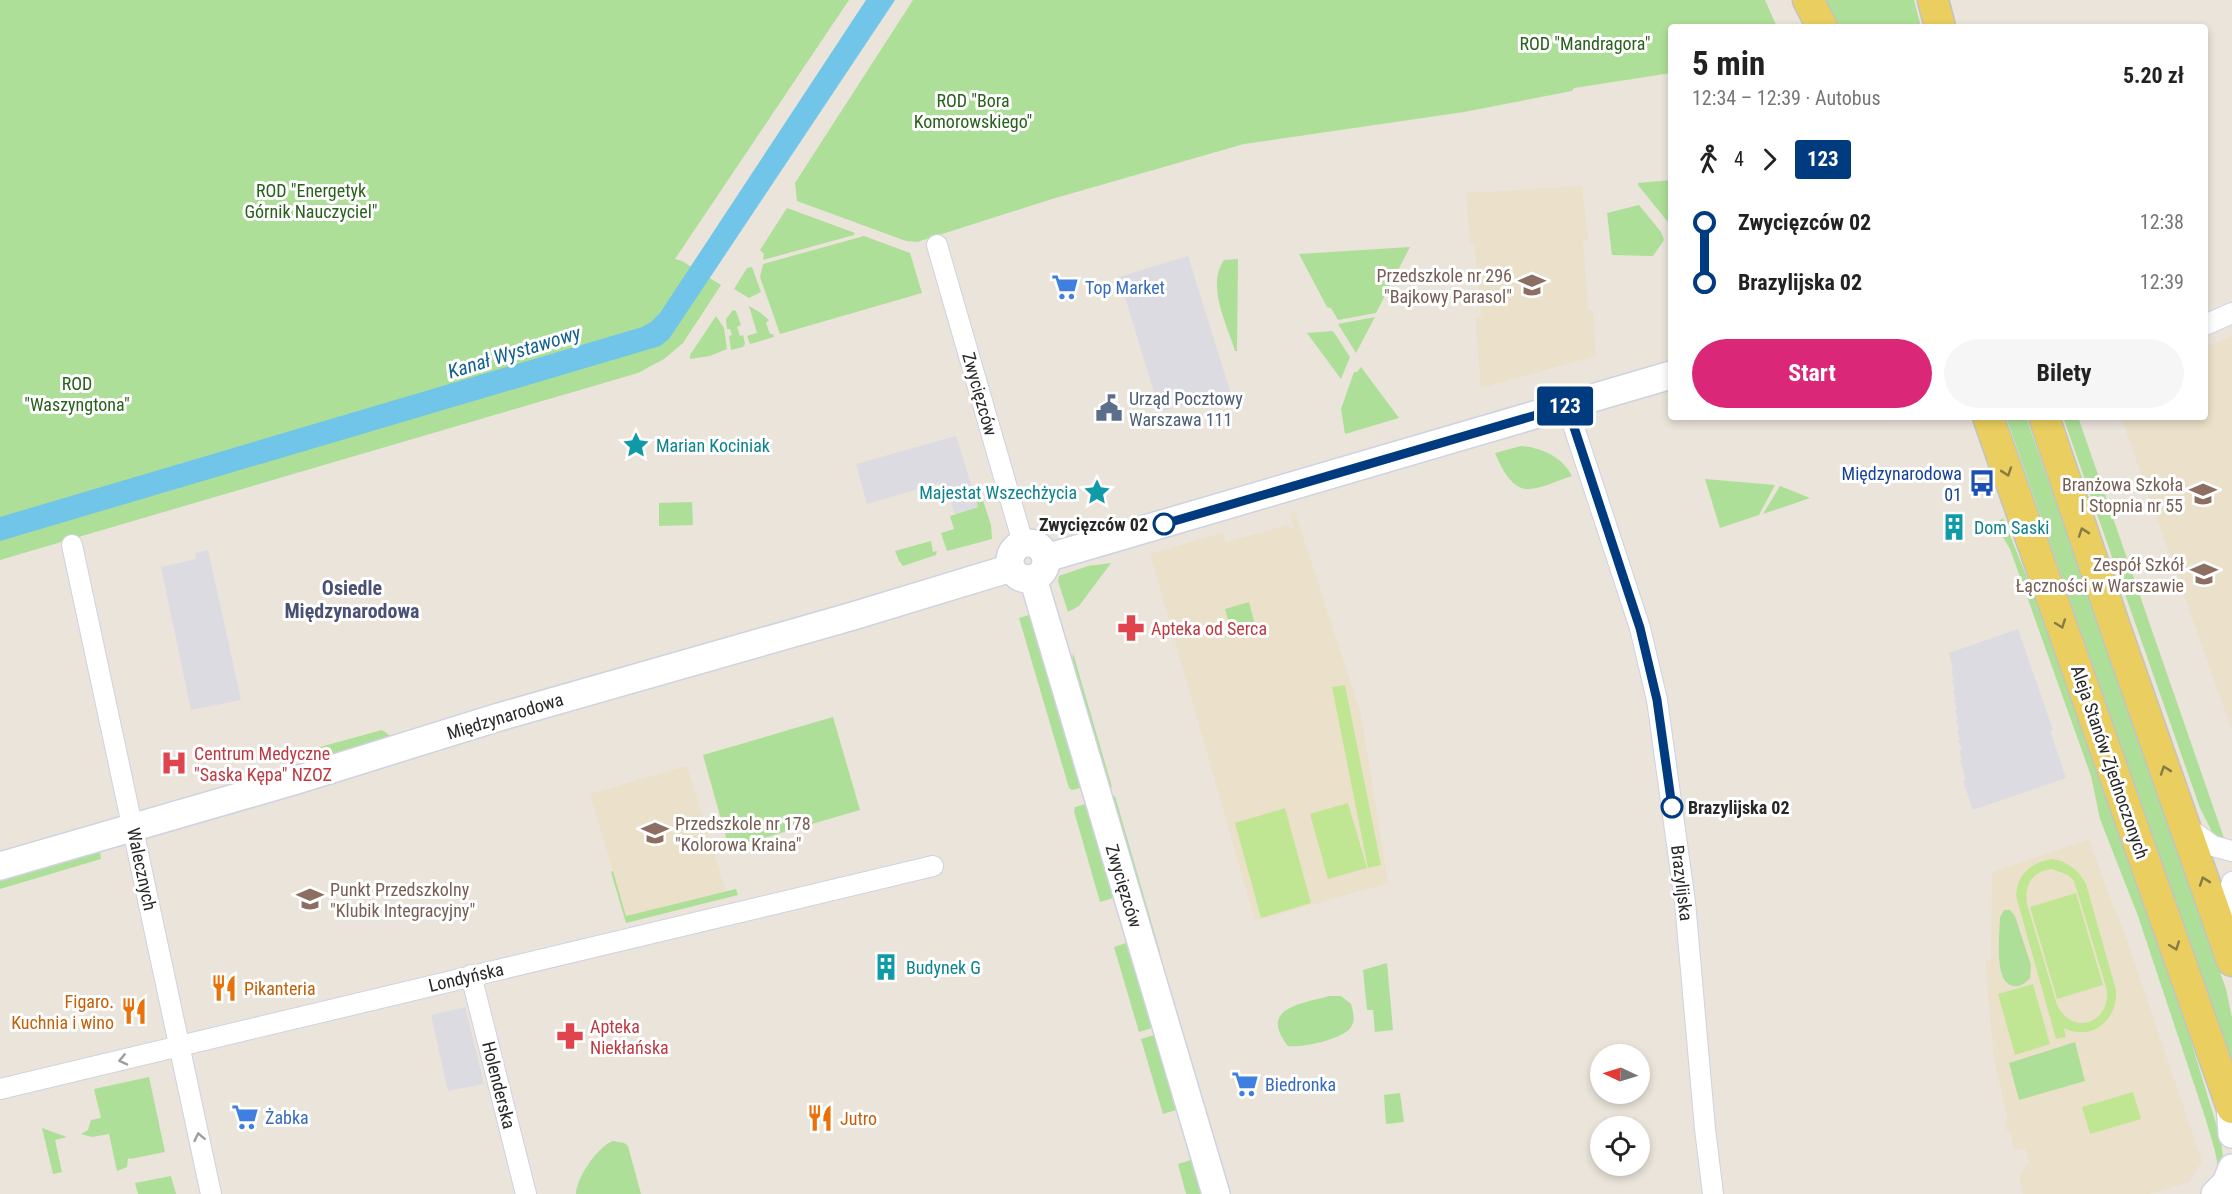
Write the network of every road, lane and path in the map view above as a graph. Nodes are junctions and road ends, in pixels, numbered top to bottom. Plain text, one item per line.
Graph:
1 (1808, 0) edge
2 (1933, 0) edge
3 (1820, 24) edge
4 (1939, 24) edge
5 (937, 245) dead end
6 (2232, 314) edge
7 (2208, 324) edge
8 (1668, 376) edge
9 (1567, 406) junction
10 (1989, 420) edge
11 (2045, 420) edge
12 (1023, 543) joint
13 (72, 545) dead end
14 (1030, 568) junction
15 (2184, 825) junction
16 (133, 828) junction
17 (2232, 851) edge
18 (0, 866) edge
19 (933, 866) dead end
20 (2232, 882) edge
21 (2228, 949) edge
22 (471, 975) junction
23 (180, 1046) junction
24 (0, 1089) edge
25 (2231, 1105) edge
26 (2232, 1134) edge
27 (2232, 1168) edge
28 (211, 1194) edge
29 (526, 1194) edge
30 (1216, 1194) edge
31 (1713, 1194) edge
32 (2215, 1194) edge

1 - 3 main road
2 - 4 main road
5 - 12 street, Zwycięzców
6 - 7 street
8 - 9 street, Międzynarodowa
9 - 14 street, Międzynarodowa
9 - 31 street, Brazylijska
10 -> 25 main road, Aleja Stanów Zjednoczonych
15 -> 11 main road
12 - 14 street
13 - 16 street, Walecznych
14 - 16 street, Międzynarodowa
14 - 30 street, Zwycięzców
15 - 17 street
21 -> 15 main road
16 - 18 street, Międzynarodowa
16 - 23 street, Walecznych
19 - 22 street, Londyńska
20 - 21 street
22 - 23 street, Londyńska
22 - 29 street, Holenderska
23 -> 24 street, Londyńska
28 -> 23 street, Walecznych
25 - 26 street
27 - 32 street

